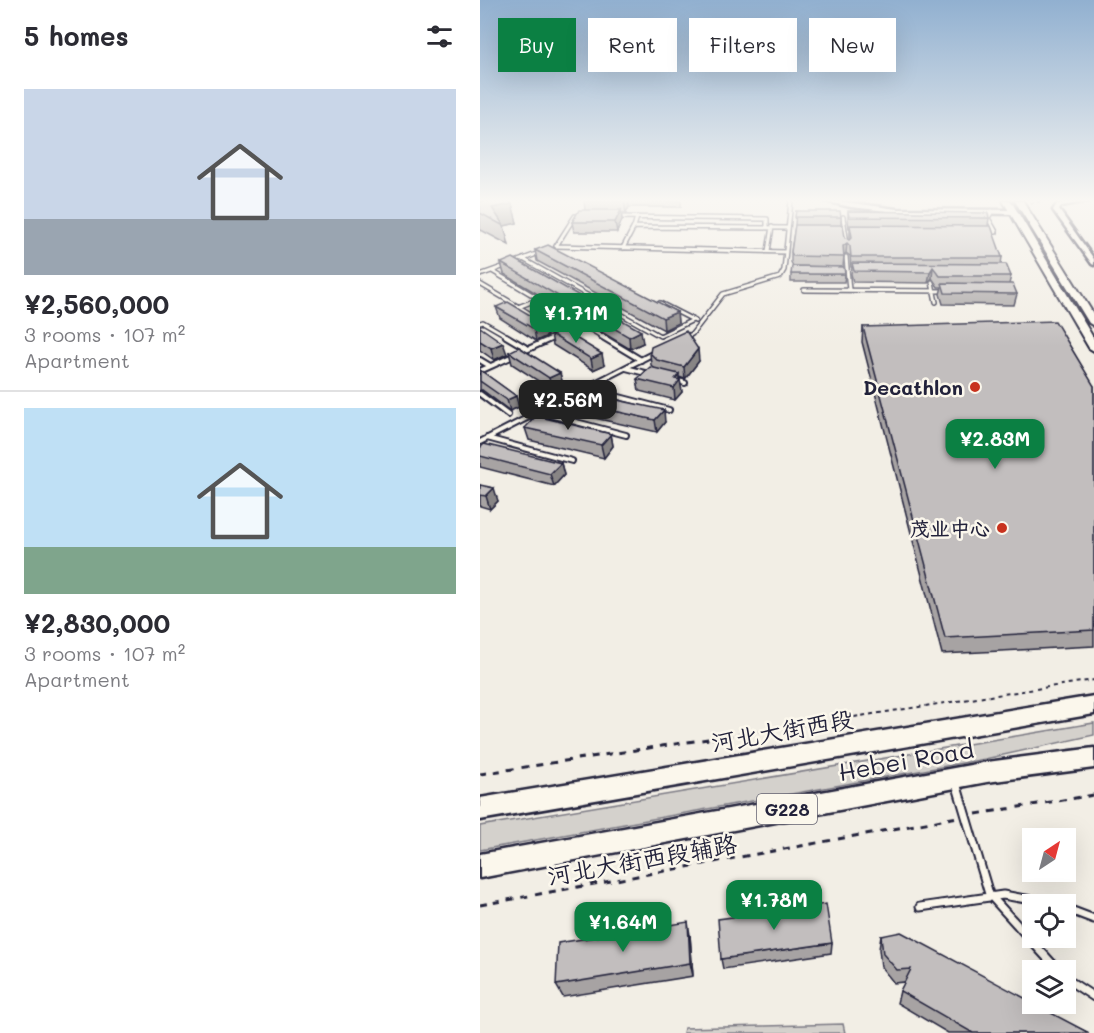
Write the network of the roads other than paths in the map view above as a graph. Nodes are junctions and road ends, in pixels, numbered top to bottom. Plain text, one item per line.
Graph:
1 (554, 249) edge
2 (681, 249) edge
3 (1037, 249) edge
4 (1049, 249) edge
5 (1084, 249) edge
6 (768, 251) joint
7 (542, 252) edge
8 (786, 252) joint
9 (562, 253) edge
10 (846, 257) edge
11 (523, 259) junction
12 (1094, 263) edge
13 (784, 270) junction
14 (795, 270) edge
15 (837, 270) edge
16 (847, 270) junction
17 (859, 270) edge
18 (492, 271) junction
19 (480, 275) edge
20 (932, 282) edge
21 (480, 284) edge
22 (804, 290) dead end
23 (849, 290) junction
24 (934, 291) junction
25 (955, 291) edge
26 (539, 298) junction
27 (653, 299) edge
28 (936, 302) dead end
29 (518, 307) junction
30 (693, 320) junction
31 (1094, 322) edge
32 (480, 323) edge
33 (581, 324) junction
34 (700, 324) junction
35 (563, 333) junction
36 (682, 339) edge
37 (1094, 348) edge
38 (528, 349) junction
39 (661, 350) edge
40 (480, 360) edge
41 (641, 360) junction
42 (490, 366) junction
43 (626, 368) junction
44 (480, 371) edge
45 (656, 375) edge
46 (666, 378) edge
47 (685, 383) dead end
48 (585, 388) junction
49 (480, 394) edge
50 (669, 410) dead end
51 (538, 412) junction
52 (508, 415) dead end
53 (626, 435) dead end
54 (487, 438) junction
55 (480, 442) edge
56 (572, 461) dead end
57 (1094, 705) edge
58 (1094, 758) edge
59 (955, 778) junction
60 (480, 809) edge
61 (480, 866) edge
62 (989, 894) junction
63 (1022, 896) edge
64 (920, 908) dead end
65 (1076, 912) edge
66 (1094, 919) edge
67 (1049, 960) edge
68 (1076, 985) edge
69 (1094, 997) edge

1 - 9 lane
2 - 6 lane
3 - 37 main road
4 - 31 main road
5 - 12 street
6 - 8 lane
7 - 11 lane
8 - 13 lane
10 - 16 lane
11 - 18 lane
11 - 30 lane
13 - 14 lane
13 - 34 lane
15 - 16 lane
16 - 17 lane
16 - 23 lane
18 - 19 lane
18 - 26 lane
20 - 24 lane
21 - 29 lane
22 - 23 lane
23 - 24 lane
24 - 25 lane
24 - 28 lane
26 - 29 lane
26 - 33 lane
27 - 30 lane
29 - 35 lane
30 - 34 lane
32 - 38 lane
33 - 35 lane
33 - 41 lane
34 - 36 lane
35 - 38 lane
38 - 42 lane
39 - 41 lane
40 - 42 lane
41 - 43 lane
42 - 44 lane
43 - 45 lane
43 - 48 lane
46 - 47 lane
48 - 50 lane
48 - 51 lane
49 - 52 lane
51 - 53 lane
51 - 54 lane
54 - 55 lane
54 - 56 lane
57 - 60 highway, 河北大街西段
58 - 59 highway, Hebei Road / G228
59 - 61 highway, Hebei Road / G228
59 - 62 lane
62 - 63 lane
62 - 64 lane
62 - 67 lane
65 - 66 lane
68 - 69 lane

